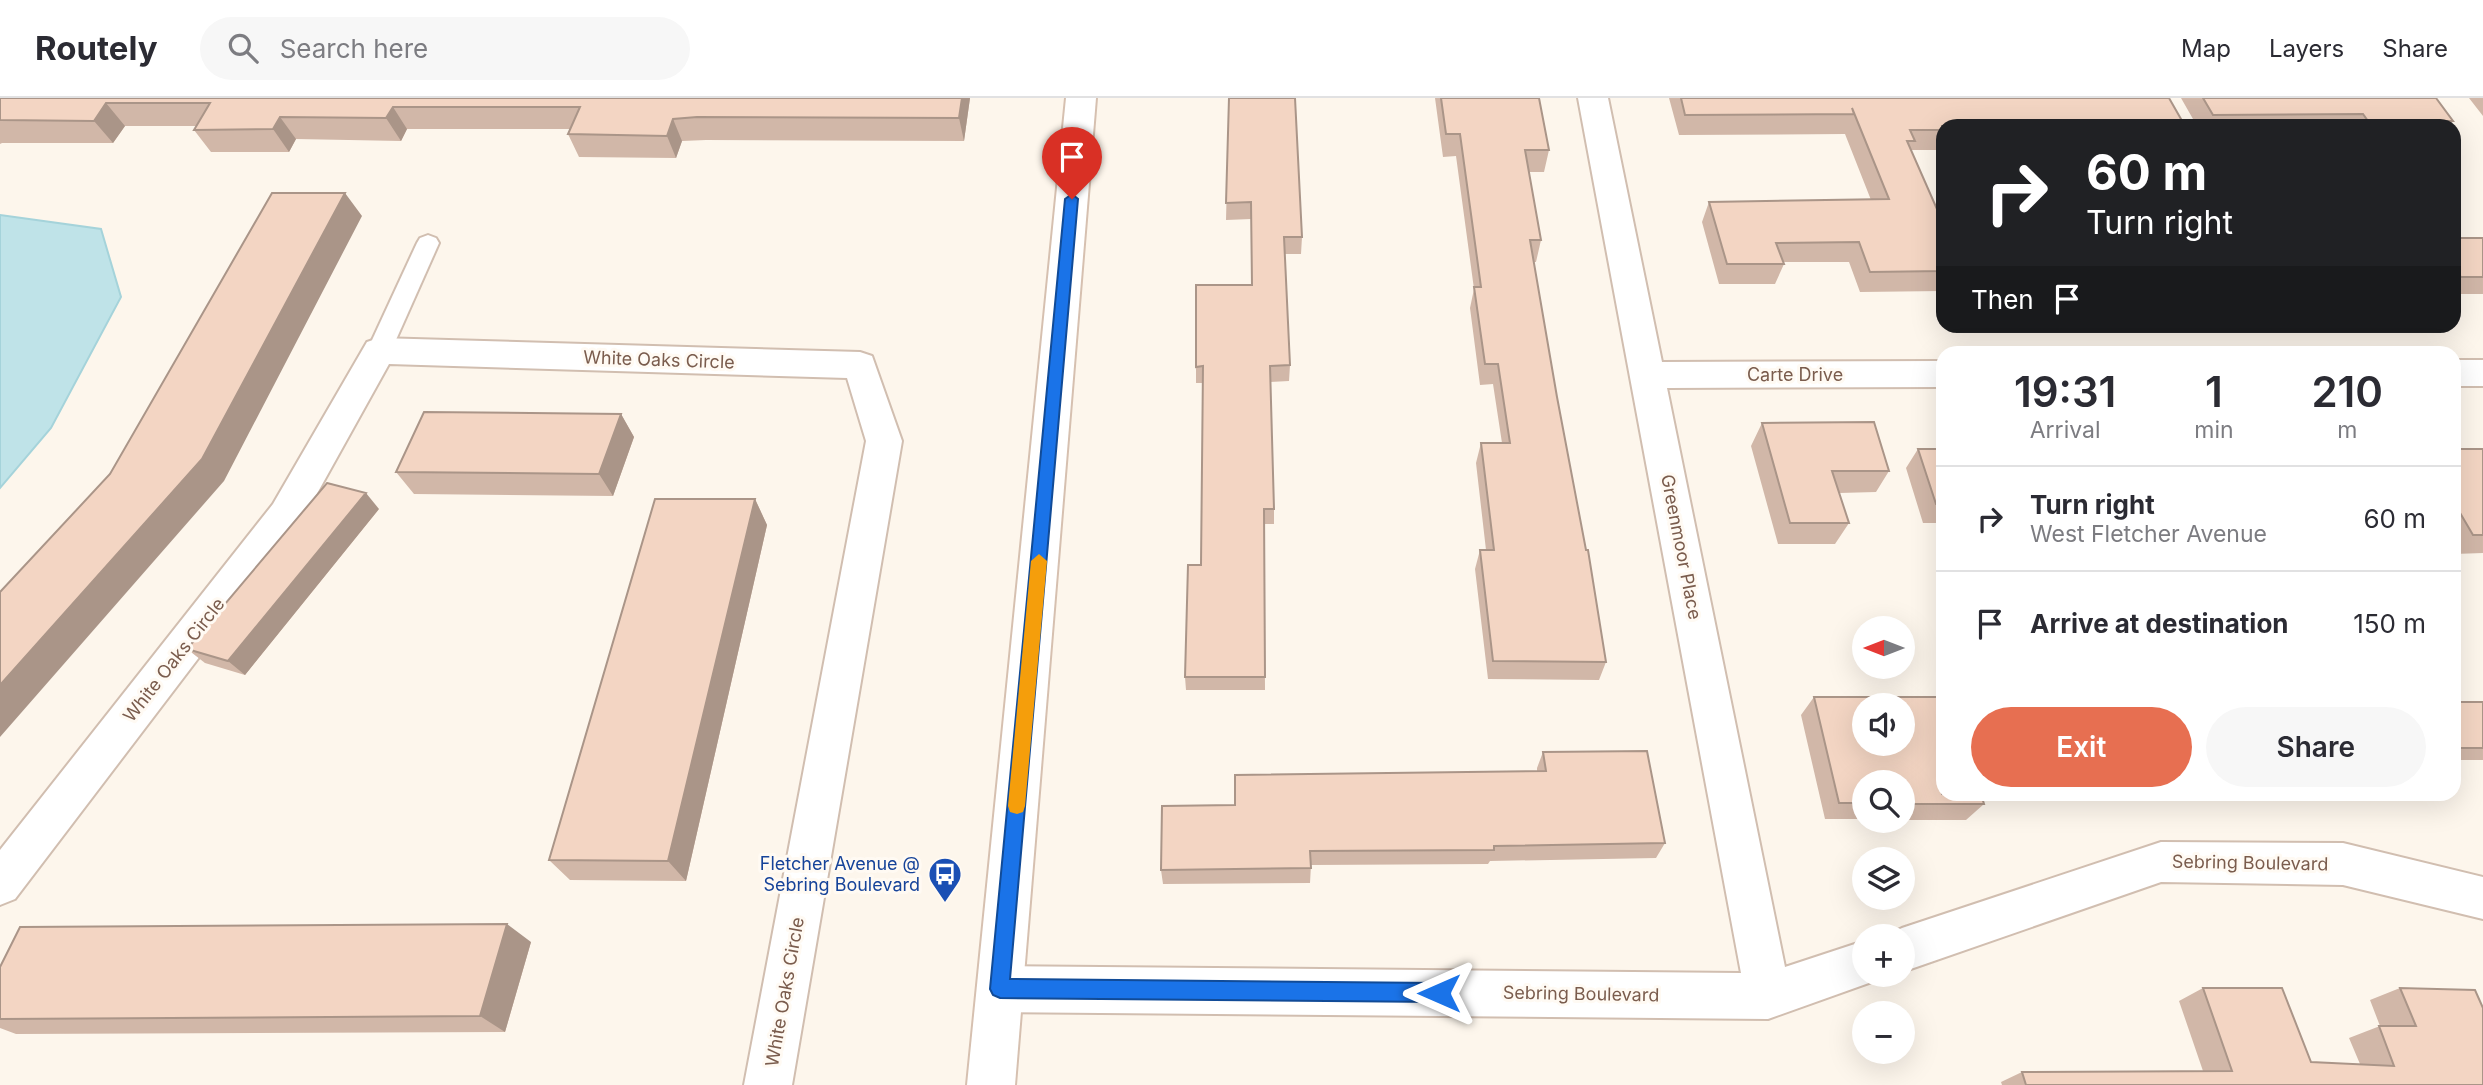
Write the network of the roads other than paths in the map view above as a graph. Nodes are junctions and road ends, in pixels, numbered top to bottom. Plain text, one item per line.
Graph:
1 (1081, 98) edge
2 (1593, 98) edge
3 (428, 243) dead end
4 (379, 351) junction
5 (2461, 373) edge
6 (2483, 373) edge
7 (1936, 374) edge
8 (1648, 375) junction
9 (0, 884) edge
10 (2483, 898) edge
11 (1915, 946) edge
12 (1852, 967) edge
13 (1000, 989) junction
14 (1768, 996) junction
15 (768, 1085) edge
16 (990, 1085) edge

1 - 13 street
2 - 8 street, Greenmoor Place
3 - 4 lane
4 - 9 street, White Oaks Circle
4 - 15 street, White Oaks Circle
5 - 6 street
7 - 8 street, Carte Drive
8 - 14 street, Greenmoor Place
10 - 11 street, Sebring Boulevard
12 - 14 street, Sebring Boulevard
13 - 14 street, Sebring Boulevard
13 - 16 street

